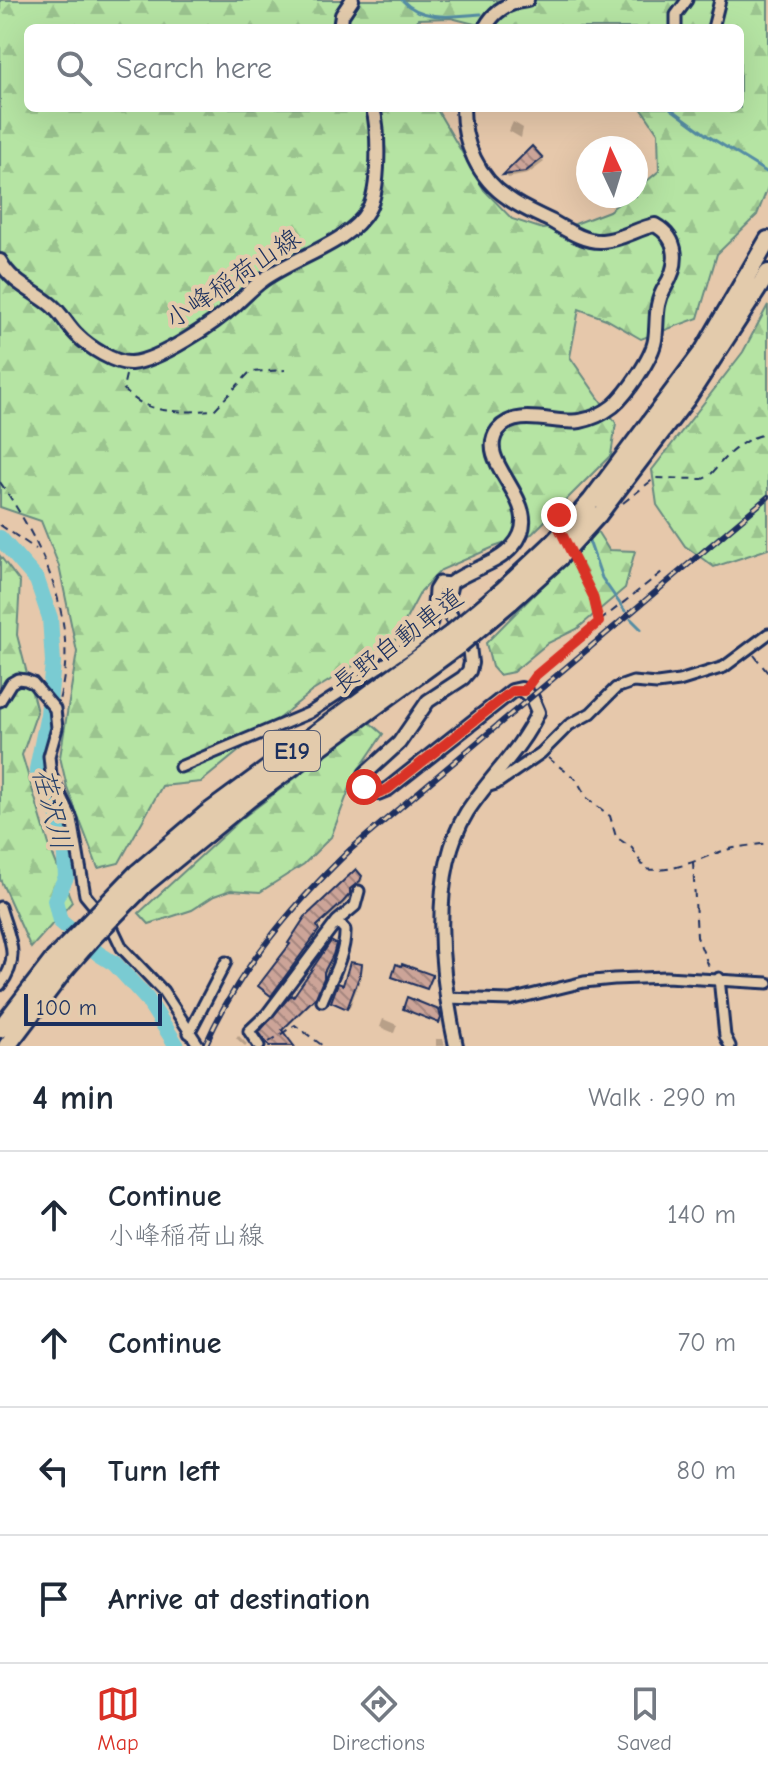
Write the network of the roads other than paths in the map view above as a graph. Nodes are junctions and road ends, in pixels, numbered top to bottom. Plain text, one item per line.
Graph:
1 (352, 0) edge
2 (527, 0) edge
3 (687, 0) edge
4 (720, 0) edge
5 (341, 24) edge
6 (488, 24) edge
7 (676, 24) edge
8 (714, 24) edge
9 (374, 112) edge
10 (463, 112) edge
11 (768, 240) edge
12 (0, 261) edge
13 (768, 273) edge
14 (709, 354) junction
15 (451, 583) junction
16 (768, 634) edge
17 (0, 701) edge
18 (180, 767) dead end
19 (486, 787) junction
20 (359, 891) dead end
21 (0, 907) edge
22 (337, 921) junction
23 (226, 962) dead end
24 (60, 964) junction
25 (715, 978) junction
26 (768, 983) edge
27 (0, 985) edge
28 (446, 998) junction
29 (322, 1001) dead end
30 (0, 1029) edge
31 (194, 1041) edge
32 (7, 1046) edge
33 (261, 1046) edge
34 (456, 1046) edge
35 (730, 1046) edge

1 - 5 main road
2 - 6 main road
3 - 7 street
4 - 8 street
9 - 12 main road, 小峰稲荷山線
10 - 15 main road
11 - 14 highway, 長野自動車道 / E19
13 - 14 highway, 長野自動車道 / E19
14 - 24 highway, 長野自動車道 / E19, bridge
15 - 18 street
15 - 19 main road
16 - 19 street
17 - 31 street
19 - 28 main road
20 - 22 street
21 - 27 street
22 - 29 street
22 - 33 street
23 - 31 street
24 - 30 highway, 長野自動車道 / E19
24 - 32 highway, 長野自動車道 / E19
25 - 26 street
25 - 28 street
25 - 35 street
28 - 34 main road

